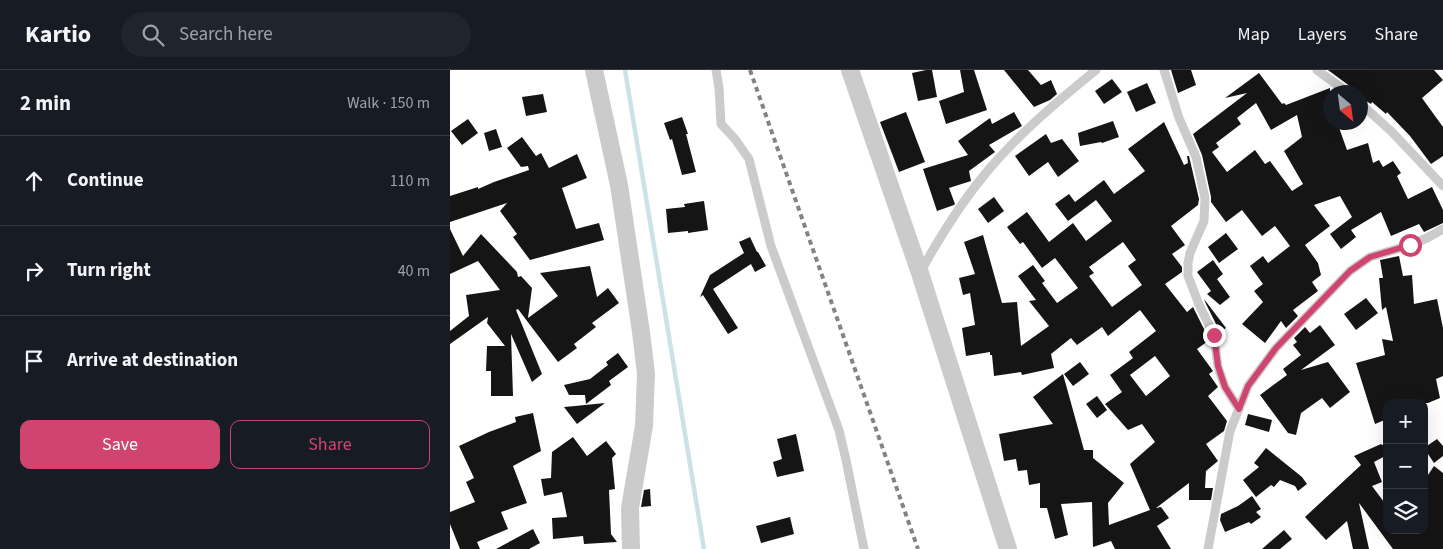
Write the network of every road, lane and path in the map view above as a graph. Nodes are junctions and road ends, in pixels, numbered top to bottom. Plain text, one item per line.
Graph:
1 (594, 70) edge
2 (716, 70) edge
3 (850, 70) edge
4 (1096, 70) edge
5 (1164, 70) edge
6 (1317, 70) edge
7 (1337, 85) edge
8 (1368, 111) edge
9 (1443, 186) edge
10 (1443, 229) edge
11 (920, 273) junction
12 (1239, 409) junction
13 (630, 549) edge
14 (864, 549) edge
15 (1008, 549) edge
16 (1208, 549) edge

1 - 13 street
2 - 14 lane
3 - 11 street
4 - 11 lane
5 - 12 lane
6 - 7 lane
8 - 9 lane
10 - 12 lane
11 - 15 street
12 - 16 lane

